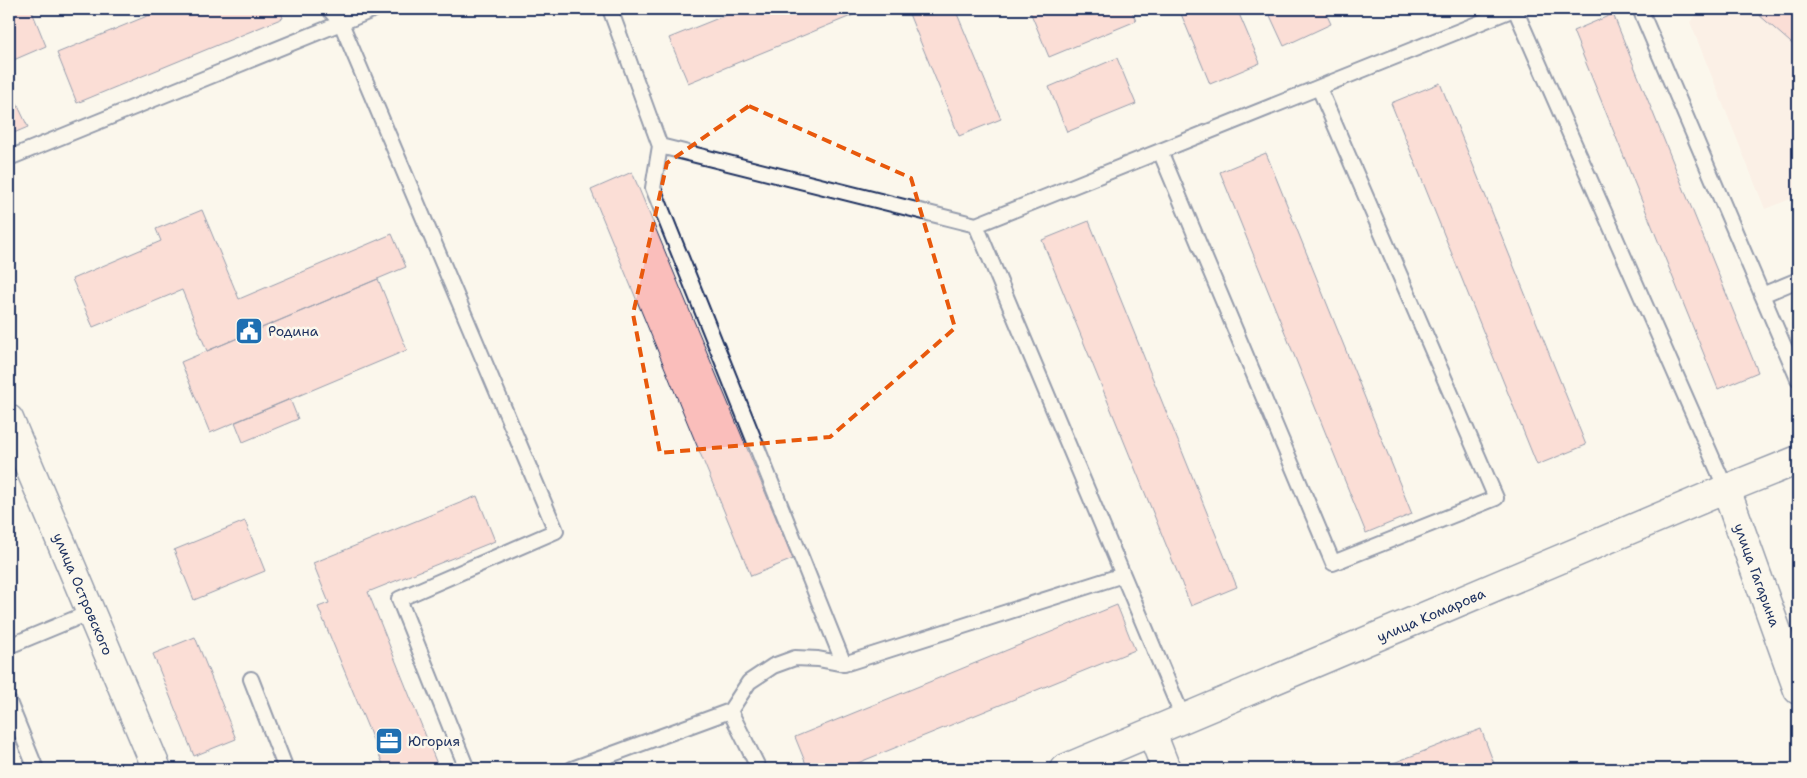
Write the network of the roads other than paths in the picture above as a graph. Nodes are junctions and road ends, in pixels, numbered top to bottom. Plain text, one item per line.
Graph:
1 (329, 9) edge
2 (375, 9) edge
3 (610, 9) edge
4 (1514, 9) edge
5 (1640, 9) edge
6 (341, 23) junction
7 (1319, 88) junction
8 (660, 146) junction
9 (1160, 152) junction
10 (9, 158) edge
11 (976, 225) junction
12 (1798, 280) edge
13 (1762, 295) junction
14 (1798, 379) edge
15 (9, 419) edge
16 (1798, 460) edge
17 (1726, 489) junction
18 (1123, 575) junction
19 (91, 612) junction
20 (9, 646) edge
21 (844, 664) junction
22 (252, 679) dead end
23 (1798, 690) edge
24 (9, 702) edge
25 (730, 711) junction
26 (1184, 720) junction
27 (1152, 733) junction
28 (36, 769) edge
29 (156, 769) edge
30 (286, 769) edge
31 (467, 769) edge
32 (572, 769) edge
33 (759, 769) edge
34 (1064, 769) edge
35 (1166, 769) edge

1 - 6 lane
2 - 6 lane
3 - 8 lane
4 - 7 lane
4 - 17 lane
5 - 13 lane
6 - 10 lane
6 - 31 lane
7 - 9 lane
7 - 9 lane
8 - 11 lane
8 - 21 lane
9 - 11 lane
11 - 18 lane
12 - 13 lane
13 - 14 lane
15 - 19 street, улица Островского
16 - 17 street, улица Комарова
17 - 23 street, улица Гагарина
17 - 26 street, улица Комарова
18 - 21 lane
18 - 26 lane
19 - 20 lane
19 - 29 street, улица Островского
21 - 25 lane
22 - 30 lane
24 - 28 lane
25 - 32 lane
25 - 33 lane
26 - 27 street, улица Комарова
27 - 34 street, улица Комарова
27 - 35 street

